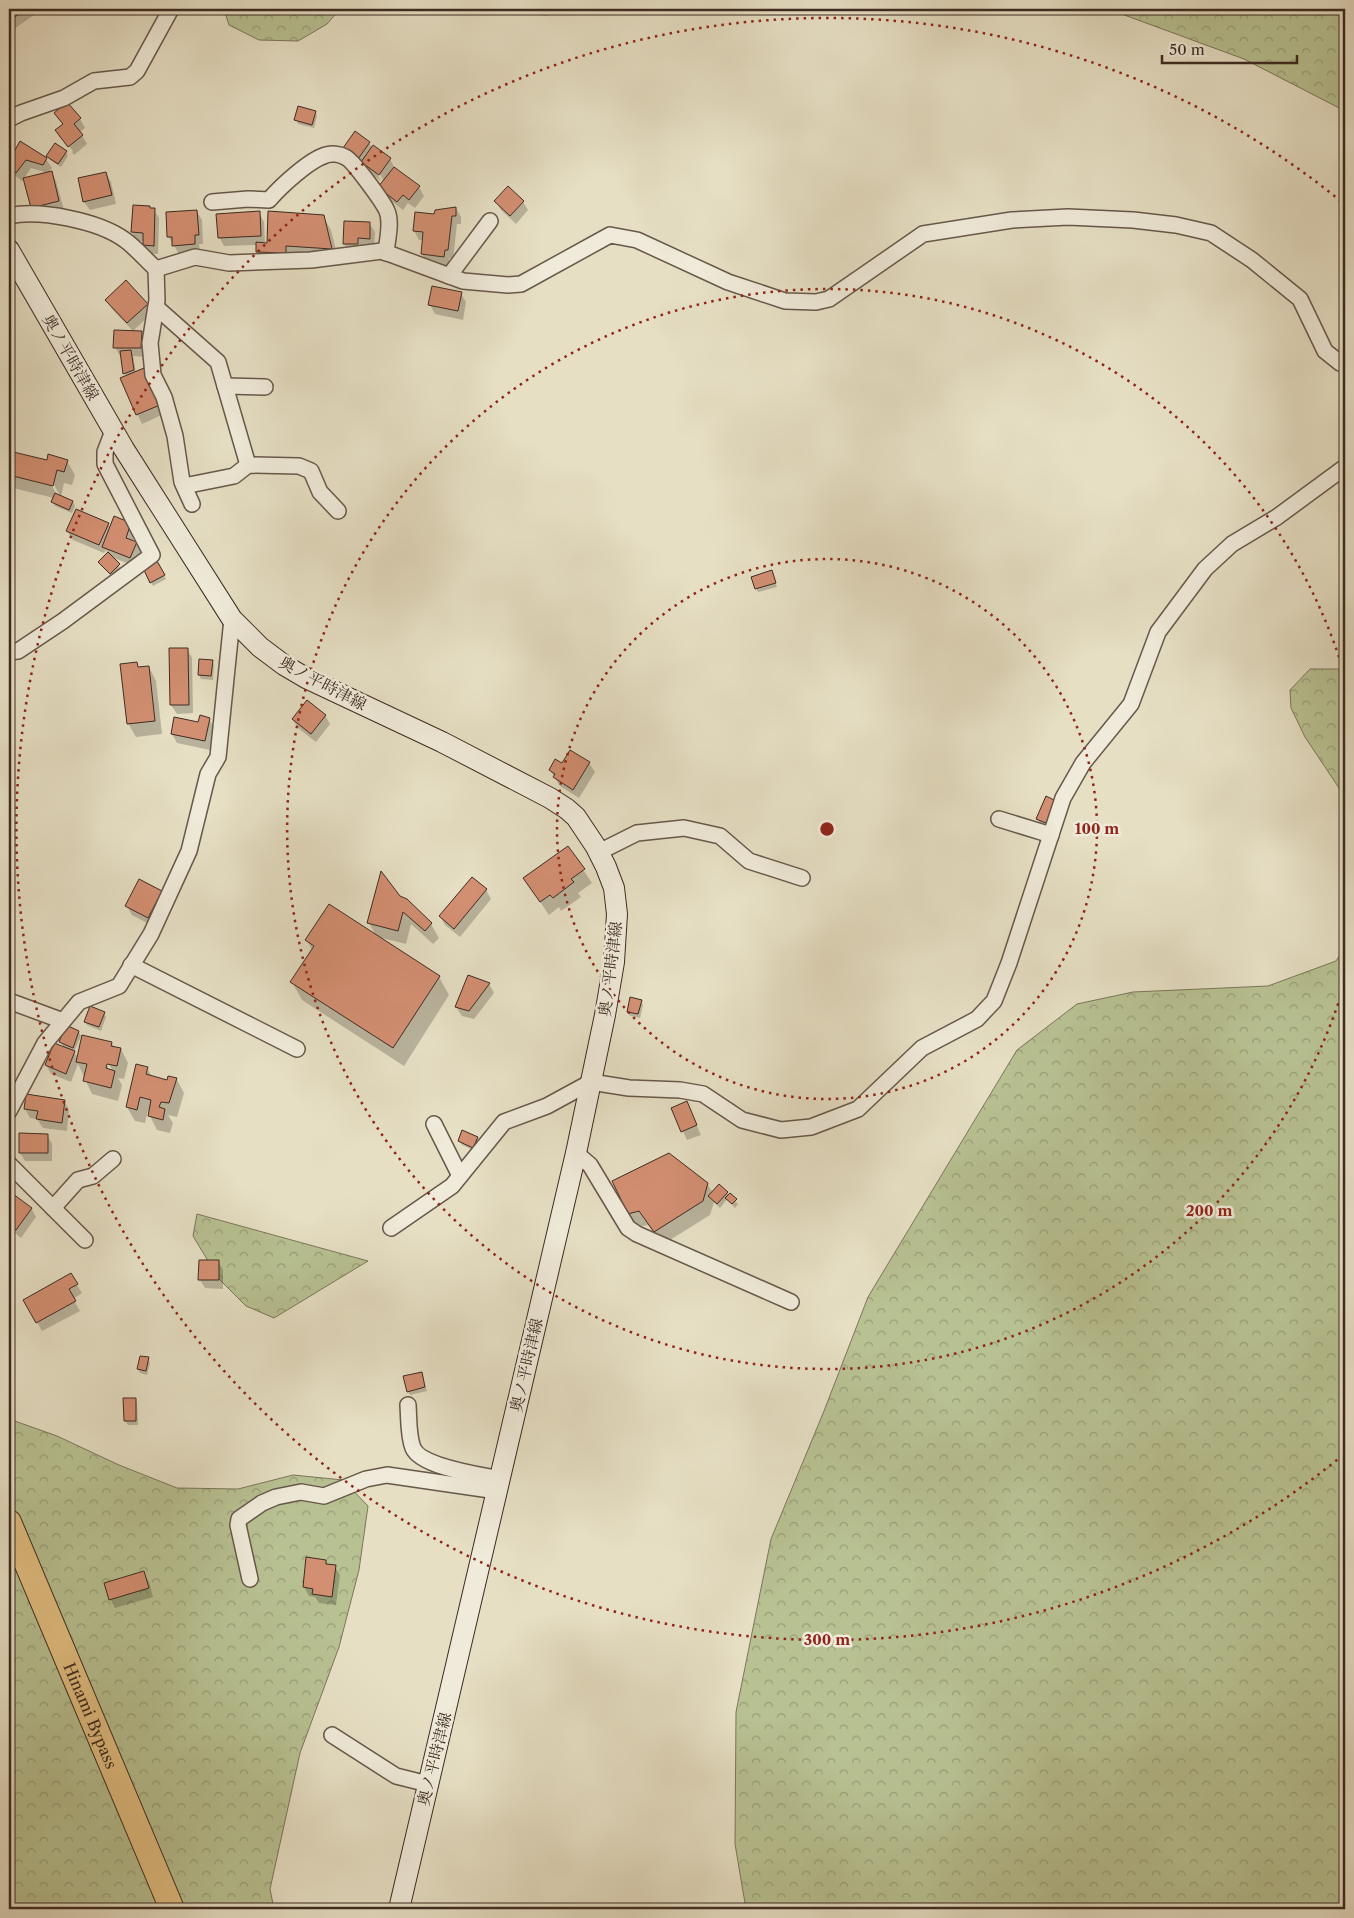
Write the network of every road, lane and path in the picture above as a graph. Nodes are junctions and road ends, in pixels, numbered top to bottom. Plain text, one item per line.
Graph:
1 (171, 9) edge
2 (9, 118) edge
3 (212, 202) dead end
4 (9, 216) edge
5 (490, 221) dead end
6 (9, 250) edge
7 (386, 253) junction
8 (156, 269) junction
9 (449, 276) junction
10 (156, 306) junction
11 (1345, 365) edge
12 (225, 386) junction
13 (265, 387) dead end
14 (113, 431) junction
15 (248, 465) junction
16 (1345, 468) edge
17 (184, 486) junction
18 (192, 504) dead end
19 (338, 511) dead end
20 (232, 619) junction
21 (9, 652) edge
22 (999, 819) dead end
23 (1051, 835) junction
24 (599, 852) junction
25 (802, 878) dead end
26 (132, 965) junction
27 (9, 1001) edge
28 (63, 1022) junction
29 (297, 1049) dead end
30 (591, 1082) junction
31 (9, 1108) edge
32 (434, 1124) dead end
33 (576, 1152) junction
34 (113, 1159) dead end
35 (9, 1164) edge
36 (460, 1176) junction
37 (53, 1208) junction
38 (391, 1228) dead end
39 (85, 1240) dead end
40 (791, 1302) dead end
41 (408, 1405) dead end
42 (498, 1485) junction
43 (9, 1522) edge
44 (250, 1579) dead end
45 (332, 1735) dead end
46 (428, 1784) junction
47 (172, 1909) edge
48 (399, 1909) edge

1 - 2 street
3 - 7 street
4 - 8 street
5 - 9 street
6 - 14 main road, 奥ノ平時津線
7 - 8 street
7 - 9 street
8 - 10 street
9 - 11 street
10 - 12 street
10 - 17 street
12 - 13 street
12 - 15 street
14 - 20 main road, 奥ノ平時津線
14 - 21 street
15 - 17 street
15 - 19 street
16 - 23 street
17 - 18 street
20 - 24 main road, 奥ノ平時津線
20 - 26 street
22 - 23 street
23 - 30 street
24 - 25 street
24 - 30 main road, 奥ノ平時津線
26 - 28 street
26 - 29 street
27 - 28 street
28 - 31 street
30 - 33 main road, 奥ノ平時津線
30 - 36 street
32 - 36 street
33 - 40 street
33 - 42 main road, 奥ノ平時津線
34 - 37 street
35 - 37 street
36 - 38 street
37 - 39 street
41 - 42 street
42 - 44 street
42 - 46 main road, 奥ノ平時津線
43 - 47 highway, Hinami Bypass
45 - 46 street
46 - 48 main road, 奥ノ平時津線

